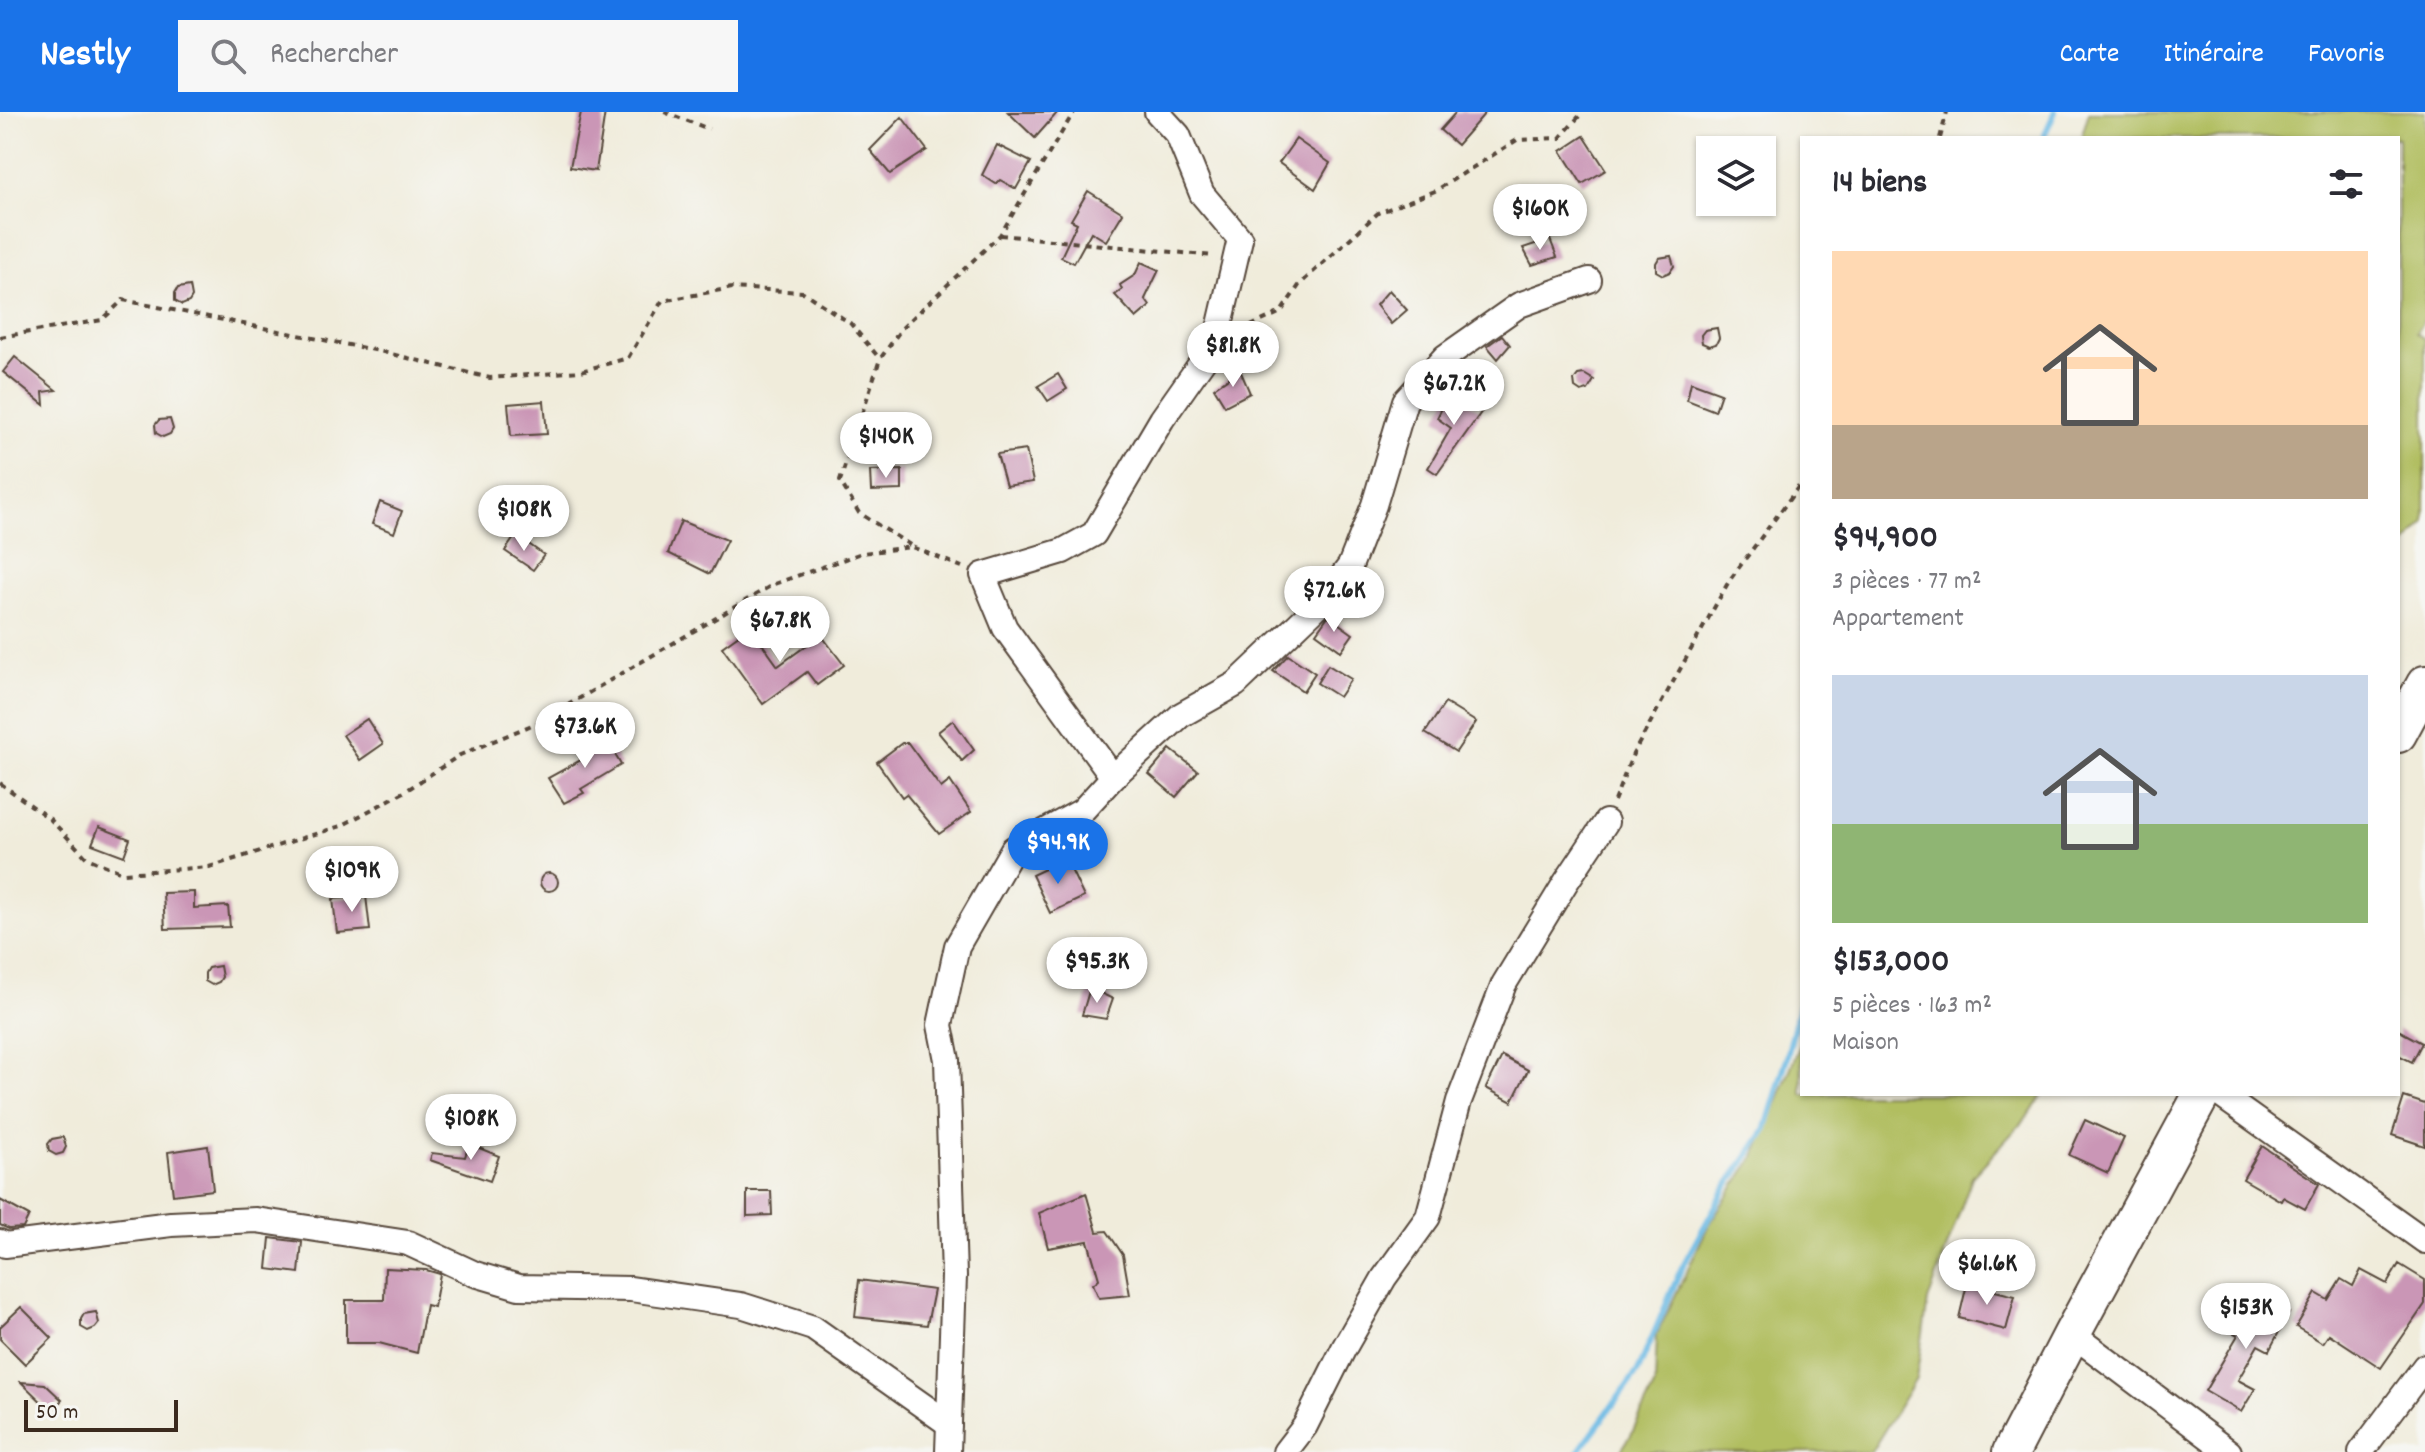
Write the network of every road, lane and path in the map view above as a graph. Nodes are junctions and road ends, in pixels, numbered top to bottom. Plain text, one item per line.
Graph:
1 (664, 112) edge
2 (1074, 112) edge
3 (1157, 112) edge
4 (1583, 112) edge
5 (1947, 112) edge
6 (709, 129) dead end
7 (1941, 136) edge
8 (1000, 235) junction
9 (1236, 258) junction
10 (1589, 280) dead end
11 (0, 337) edge
12 (1216, 342) junction
13 (880, 359) junction
14 (1800, 485) edge
15 (912, 547) junction
16 (983, 575) junction
17 (1113, 777) junction
18 (0, 783) edge
19 (1606, 822) joint
20 (2201, 1096) edge
21 (2222, 1096) edge
22 (2425, 1241) edge
23 (0, 1242) edge
24 (2072, 1334) junction
25 (2425, 1366) edge
26 (949, 1424) junction
27 (948, 1452) edge
28 (1285, 1452) edge
29 (2011, 1452) edge
30 (2229, 1452) edge
31 (2361, 1452) edge

1 - 6 path
2 - 8 path
3 - 9 street
4 - 12 path
5 - 7 path
8 - 9 path
8 - 13 path
9 - 12 street
10 - 17 street
11 - 13 path
12 - 16 street
13 - 15 path
14 - 19 path
15 - 16 path
15 - 18 path
16 - 17 street
17 - 26 street
19 - 28 street
20 - 24 highway
21 - 22 street
23 - 26 street
24 - 29 highway
24 - 30 street
25 - 31 street
26 - 27 street

